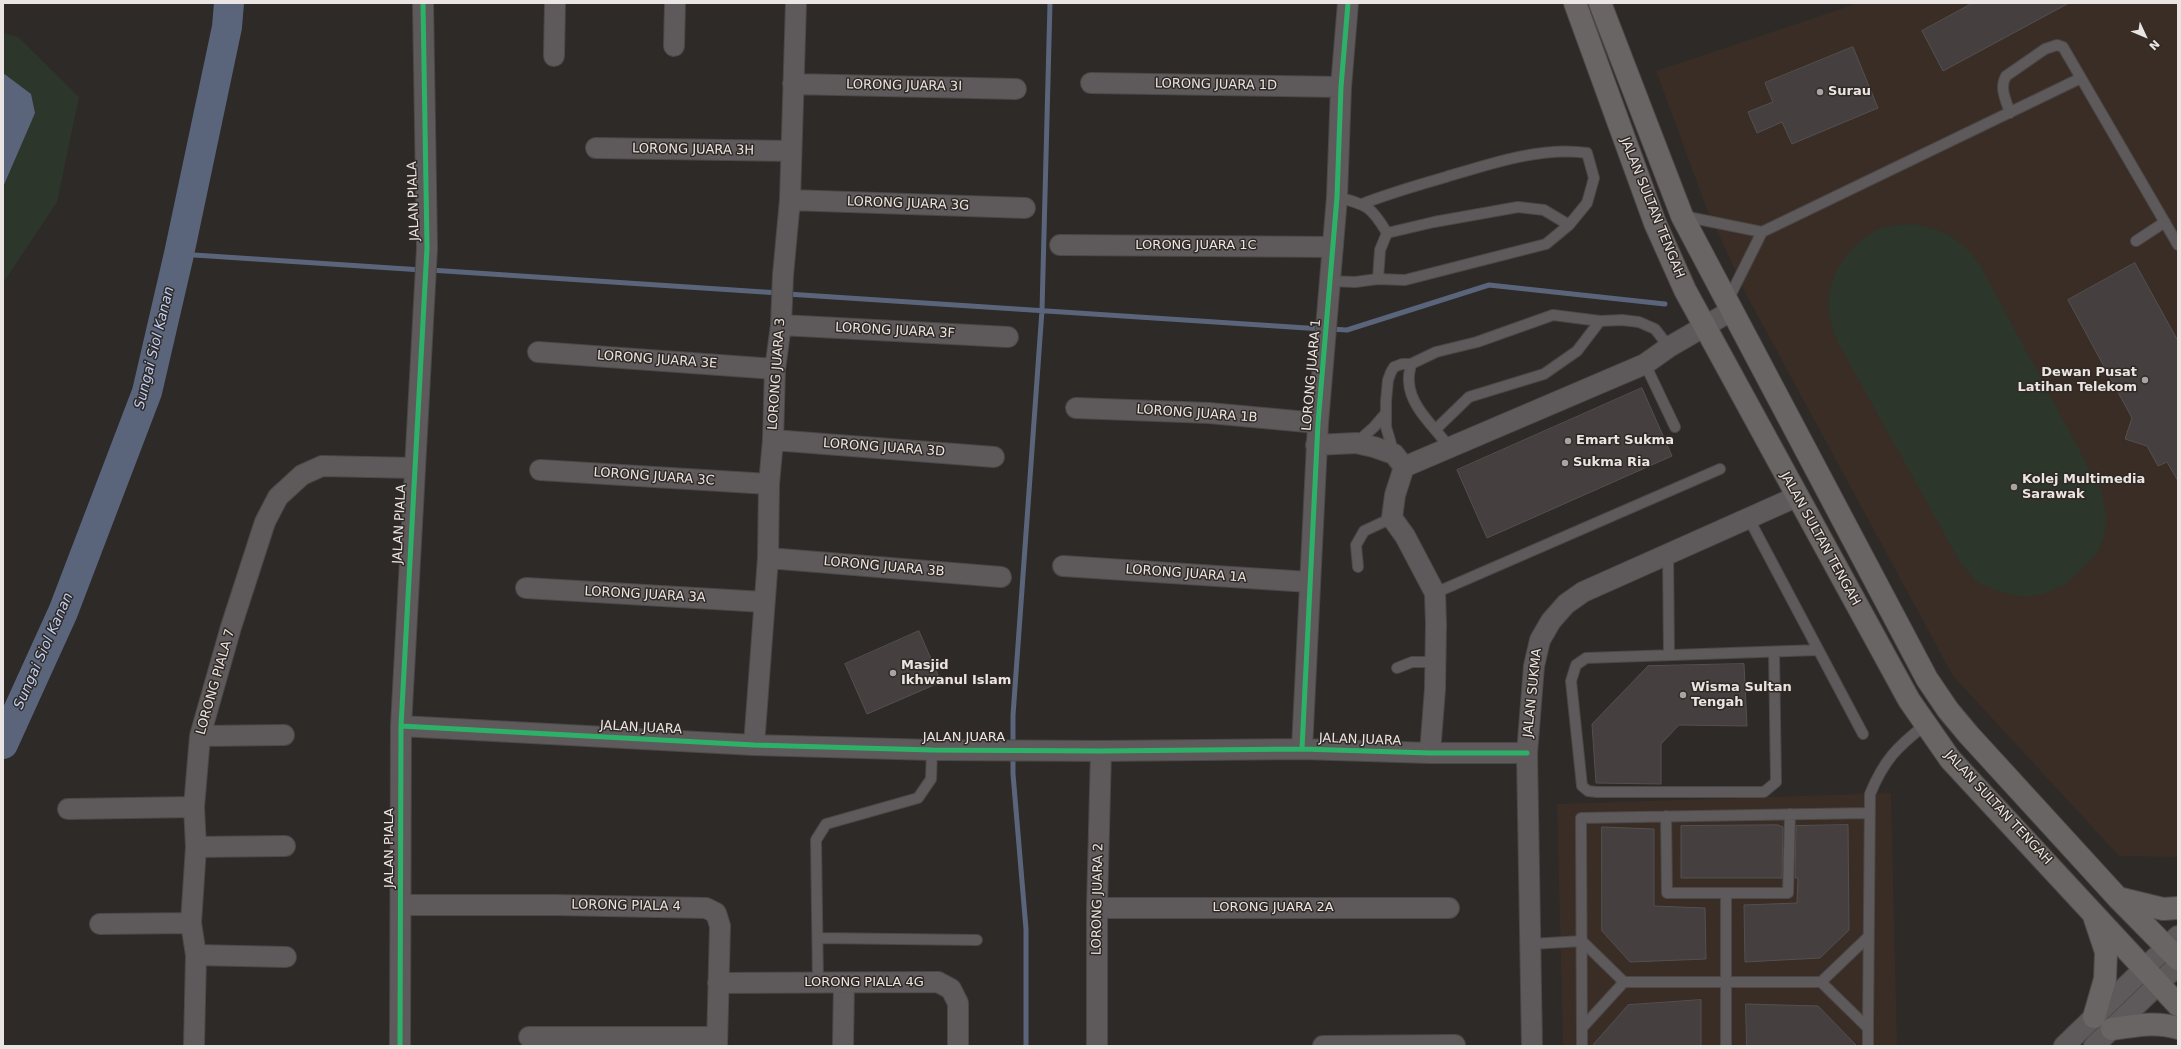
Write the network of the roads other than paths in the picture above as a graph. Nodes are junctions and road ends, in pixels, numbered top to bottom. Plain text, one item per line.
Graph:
1 (423, 3) edge
2 (556, 3) edge
3 (675, 3) edge
4 (796, 3) edge
5 (1348, 3) edge
6 (1575, 3) edge
7 (1600, 3) edge
8 (674, 46) dead end
9 (554, 56) dead end
10 (2081, 78) junction
11 (1091, 83) dead end
12 (793, 84) junction
13 (1341, 87) junction
14 (1016, 89) dead end
15 (2010, 113) junction
16 (596, 148) dead end
17 (791, 151) junction
18 (1337, 197) junction
19 (790, 200) junction
20 (1362, 204) junction
21 (1026, 208) dead end
22 (1682, 216) junction
23 (2165, 222) junction
24 (1569, 225) junction
25 (1762, 232) junction
26 (1387, 233) junction
27 (2136, 241) dead end
28 (1060, 245) dead end
29 (2178, 245) edge
30 (1333, 247) junction
31 (1378, 279) junction
32 (1330, 281) junction
33 (1729, 306) junction
34 (781, 315) junction
35 (1600, 321) junction
36 (1705, 326) junction
37 (1008, 337) dead end
38 (1669, 347) junction
39 (538, 352) dead end
40 (1410, 364) junction
41 (1645, 364) junction
42 (776, 369) junction
43 (1076, 408) dead end
44 (1386, 413) junction
45 (1318, 424) junction
46 (1675, 427) dead end
47 (1436, 429) junction
48 (773, 440) junction
49 (1356, 443) junction
50 (1316, 445) junction
51 (1449, 447) junction
52 (994, 457) dead end
53 (1399, 461) junction
54 (414, 468) junction
55 (1720, 469) dead end
56 (540, 470) dead end
57 (769, 484) junction
58 (1796, 497) junction
59 (1392, 518) junction
60 (1749, 519) junction
61 (1668, 553) junction
62 (768, 558) junction
63 (1063, 566) dead end
64 (1358, 567) dead end
65 (1001, 576) dead end
66 (1309, 582) junction
67 (526, 588) dead end
68 (1435, 593) junction
69 (764, 602) junction
70 (1818, 650) junction
71 (1774, 652) junction
72 (1669, 654) junction
73 (1436, 662) junction
74 (1397, 668) dead end
75 (1925, 725) junction
76 (401, 726) junction
77 (1863, 734) dead end
78 (284, 735) dead end
79 (200, 736) junction
80 (754, 745) junction
81 (1302, 749) junction
82 (932, 750) junction
83 (1101, 751) junction
84 (1430, 753) junction
85 (1527, 753) junction
86 (194, 807) junction
87 (68, 809) dead end
88 (1869, 812) junction
89 (1790, 814) junction
90 (1666, 816) junction
91 (285, 846) dead end
92 (196, 847) junction
93 (1726, 893) junction
94 (2118, 898) junction
95 (401, 905) junction
96 (1097, 908) junction
97 (1448, 908) dead end
98 (2178, 908) edge
99 (2092, 910) junction
100 (191, 922) junction
101 (100, 924) dead end
102 (1868, 937) junction
103 (818, 938) junction
104 (977, 940) dead end
105 (1582, 941) junction
106 (1531, 944) junction
107 (2174, 947) edge
108 (196, 955) junction
109 (286, 957) dead end
110 (2178, 965) edge
111 (2152, 976) junction
112 (1624, 982) junction
113 (1724, 982) junction
114 (1821, 982) junction
115 (718, 983) junction
116 (818, 983) junction
117 (844, 983) junction
118 (2178, 1005) edge
119 (2094, 1017) junction
120 (1582, 1028) junction
121 (1868, 1028) junction
122 (2178, 1028) edge
123 (2112, 1030) junction
124 (529, 1037) dead end
125 (717, 1041) edge
126 (1455, 1045) edge
127 (194, 1046) edge
128 (400, 1046) edge
129 (843, 1046) edge
130 (958, 1046) edge
131 (1097, 1046) edge
132 (1323, 1046) edge
133 (1532, 1046) edge
134 (1582, 1046) edge
135 (1726, 1046) edge
136 (1868, 1046) edge
137 (2064, 1046) edge
138 (2094, 1046) edge

1 - 54 street, JALAN PIALA
2 - 9 street
3 - 8 street
4 - 12 street, LORONG JUARA 3
5 - 13 street, LORONG JUARA 1
6 - 36 main road, JALAN SULTAN TENGAH
7 - 22 main road, JALAN SULTAN TENGAH
10 - 15 lane
10 - 15 lane
10 - 23 lane
11 - 13 street, LORONG JUARA 1D
12 - 14 street, LORONG JUARA 3I
12 - 17 street, LORONG JUARA 3
13 - 18 street, LORONG JUARA 1
15 - 25 lane
16 - 17 street, LORONG JUARA 3H
17 - 19 street, LORONG JUARA 3
18 - 20 lane
18 - 30 street, LORONG JUARA 1
19 - 21 street, LORONG JUARA 3G
19 - 34 street, LORONG JUARA 3
20 - 24 lane
20 - 26 lane
22 - 25 lane
22 - 33 main road, JALAN SULTAN TENGAH
23 - 27 lane
23 - 29 lane
24 - 26 lane
24 - 31 lane
25 - 33 lane
26 - 31 lane
28 - 30 street, LORONG JUARA 1C
30 - 32 street, LORONG JUARA 1
31 - 32 lane
32 - 45 street, LORONG JUARA 1
33 - 36 street
33 - 94 main road, JALAN SULTAN TENGAH
34 - 37 street, LORONG JUARA 3F
34 - 42 street, LORONG JUARA 3
35 - 38 lane
35 - 40 lane
35 - 47 lane
36 - 38 street
36 - 58 main road, JALAN SULTAN TENGAH
38 - 41 street
39 - 42 street, LORONG JUARA 3E
40 - 44 lane
40 - 47 lane
41 - 46 lane
41 - 51 street
42 - 48 street, LORONG JUARA 3
43 - 45 street, LORONG JUARA 1B
44 - 49 lane
44 - 53 lane
45 - 50 street, LORONG JUARA 1
47 - 51 lane
48 - 52 street, LORONG JUARA 3D
48 - 57 street, LORONG JUARA 3
49 - 50 street
49 - 53 street
50 - 66 street, LORONG JUARA 1
51 - 53 street
53 - 59 street
54 - 76 street, JALAN PIALA
54 - 79 street, LORONG PIALA 7
55 - 68 lane
56 - 57 street, LORONG JUARA 3C
57 - 62 street, LORONG JUARA 3
58 - 60 street, JALAN SUKMA
58 - 75 main road, JALAN SULTAN TENGAH
59 - 64 lane
59 - 68 street
60 - 61 street, JALAN SUKMA
60 - 70 lane
61 - 72 lane
61 - 85 street, JALAN SUKMA
62 - 65 street, LORONG JUARA 3B
62 - 69 street, LORONG JUARA 3
63 - 66 street, LORONG JUARA 1A
66 - 81 street, LORONG JUARA 1
67 - 69 street, LORONG JUARA 3A
68 - 73 street
69 - 80 street, LORONG JUARA 3
70 - 71 lane
70 - 77 lane
71 - 72 lane
71 - 72 lane
73 - 74 lane
73 - 84 street
75 - 88 lane
75 - 99 main road, JALAN SULTAN TENGAH
76 - 80 street, JALAN JUARA
76 - 95 street, JALAN PIALA
78 - 79 street
79 - 86 street, LORONG PIALA 7
80 - 82 street, JALAN JUARA
81 - 83 street, JALAN JUARA
81 - 84 street, JALAN JUARA
82 - 83 street, JALAN JUARA
82 - 103 lane
83 - 96 street, LORONG JUARA 2
84 - 85 street, JALAN JUARA
85 - 106 street, JALAN SUKMA
86 - 87 street
86 - 92 street, LORONG PIALA 7
88 - 89 lane
88 - 102 lane
89 - 90 lane
89 - 93 lane
90 - 93 lane
90 - 105 lane
91 - 92 street
92 - 100 street, LORONG PIALA 7
93 - 113 lane
94 - 98 main road
94 - 107 main road, JALAN SULTAN TENGAH
95 - 115 street, LORONG PIALA 4
95 - 128 street, JALAN PIALA
96 - 97 street, LORONG JUARA 2A
96 - 131 street, LORONG JUARA 2
99 - 111 main road, JALAN SULTAN TENGAH
99 - 119 main road
100 - 101 street
100 - 108 street, LORONG PIALA 7
102 - 114 lane
102 - 121 lane
103 - 104 lane
103 - 116 lane
105 - 106 lane
105 - 112 lane
105 - 120 lane
106 - 133 street, JALAN SUKMA
107 - 111 street
108 - 109 street
108 - 127 street, LORONG PIALA 7
110 - 111 street
111 - 118 main road, JALAN SULTAN TENGAH
111 - 119 street
111 - 123 street
112 - 113 lane
112 - 120 lane
113 - 114 lane
113 - 135 lane
114 - 121 lane
115 - 116 street, LORONG PIALA 4G
115 - 125 street, LORONG PIALA 4
116 - 117 street, LORONG PIALA 4G
117 - 129 street
117 - 130 street, LORONG PIALA 4G
119 - 137 street
120 - 134 lane
121 - 136 lane
122 - 123 main road
123 - 138 street
124 - 125 street
126 - 132 street

